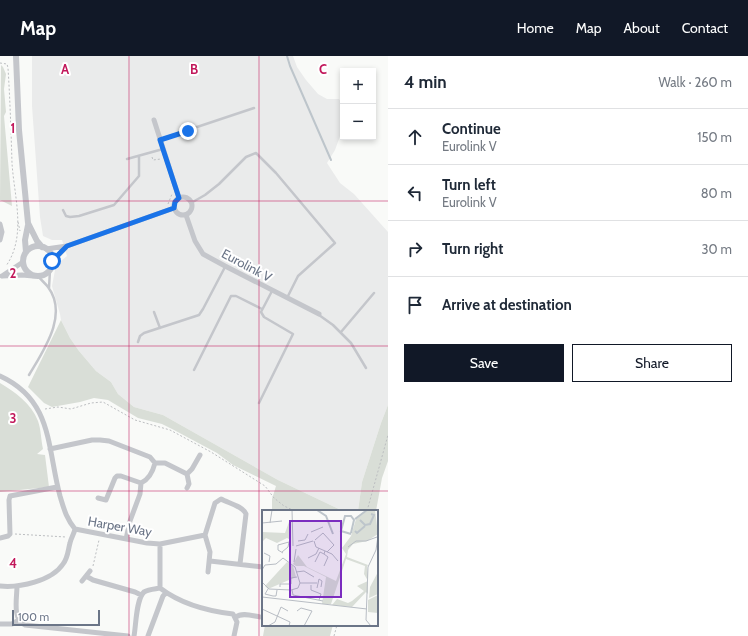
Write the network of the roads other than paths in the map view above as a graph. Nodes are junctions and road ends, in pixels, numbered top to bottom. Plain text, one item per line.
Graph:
1 (16, 56) edge
2 (254, 108) dead end
3 (154, 120) dead end
4 (160, 140) junction
5 (163, 149) junction
6 (138, 157) junction
7 (127, 159) dead end
8 (179, 198) junction
9 (191, 203) junction
10 (174, 208) junction
11 (63, 210) dead end
12 (186, 215) junction
13 (28, 223) junction
14 (0, 224) edge
15 (0, 240) edge
16 (67, 246) junction
17 (44, 248) junction
18 (26, 252) junction
19 (52, 261) junction
20 (23, 262) junction
21 (225, 266) junction
22 (50, 270) junction
23 (36, 276) junction
24 (1, 277) edge
25 (49, 288) junction
26 (272, 290) junction
27 (374, 292) dead end
28 (287, 298) junction
29 (262, 309) junction
30 (154, 312) dead end
31 (319, 314) joint
32 (160, 328) junction
33 (340, 332) junction
34 (138, 342) dead end
35 (366, 368) dead end
36 (194, 370) dead end
37 (29, 375) dead end
38 (0, 376) edge
39 (259, 403) dead end
40 (50, 449) junction
41 (200, 455) dead end
42 (155, 462) junction
43 (188, 474) junction
44 (141, 483) junction
45 (57, 487) junction
46 (187, 488) dead end
47 (98, 498) dead end
48 (75, 528) junction
49 (204, 535) junction
50 (0, 538) edge
51 (126, 539) junction
52 (160, 544) junction
53 (210, 561) junction
54 (240, 564) junction
55 (262, 567) edge
56 (90, 571) road end
57 (208, 572) dead end
58 (0, 586) edge
59 (17, 586) junction
60 (160, 588) junction
61 (166, 593) junction
62 (141, 596) junction
63 (260, 616) dead end
64 (236, 617) junction
65 (19, 620) junction
66 (0, 624) edge
67 (128, 636) edge
68 (134, 636) edge
69 (148, 636) edge
70 (234, 636) edge

1 - 13 street
2 - 4 lane
3 - 4 street
4 - 5 street
5 - 6 lane
5 - 8 street
6 - 7 lane
6 - 11 lane
8 - 9 street
8 - 10 street
9 - 12 street
9 - 28 lane
10 - 12 street
10 - 16 street
12 - 21 street, Eurolink V
13 - 17 street
13 - 18 street
14 - 15 street
16 - 17 street
16 - 19 street
17 - 18 street
17 - 19 street
18 - 20 street
19 - 22 street
20 - 23 street
20 - 24 street
21 - 26 street, Eurolink V
21 - 32 lane
22 - 23 street
22 - 25 lane
23 - 24 street
23 - 25 lane
25 - 37 lane
26 - 28 street, Eurolink V
26 - 29 lane
27 - 33 lane
28 - 31 street, Eurolink V
29 - 36 lane
29 - 39 lane
30 - 32 lane
31 - 33 lane
32 - 34 lane
33 - 35 lane
38 - 40 street
40 - 42 street
40 - 45 street
41 - 43 street
42 - 43 street
42 - 44 street
43 - 46 street
44 - 47 street
44 - 51 street
45 - 48 street
45 - 50 street
48 - 51 street, Harper Way
48 - 59 street
49 - 52 street, Harper Way
49 - 53 street
49 - 54 street
51 - 52 street, Harper Way
52 - 60 street
53 - 54 street
53 - 57 street
54 - 55 street
56 - 62 street
58 - 59 street
59 - 65 street
60 - 61 street
60 - 62 street
61 - 64 street
61 - 69 street
62 - 68 street
63 - 64 street
64 - 70 street
65 - 66 street
65 - 67 street

